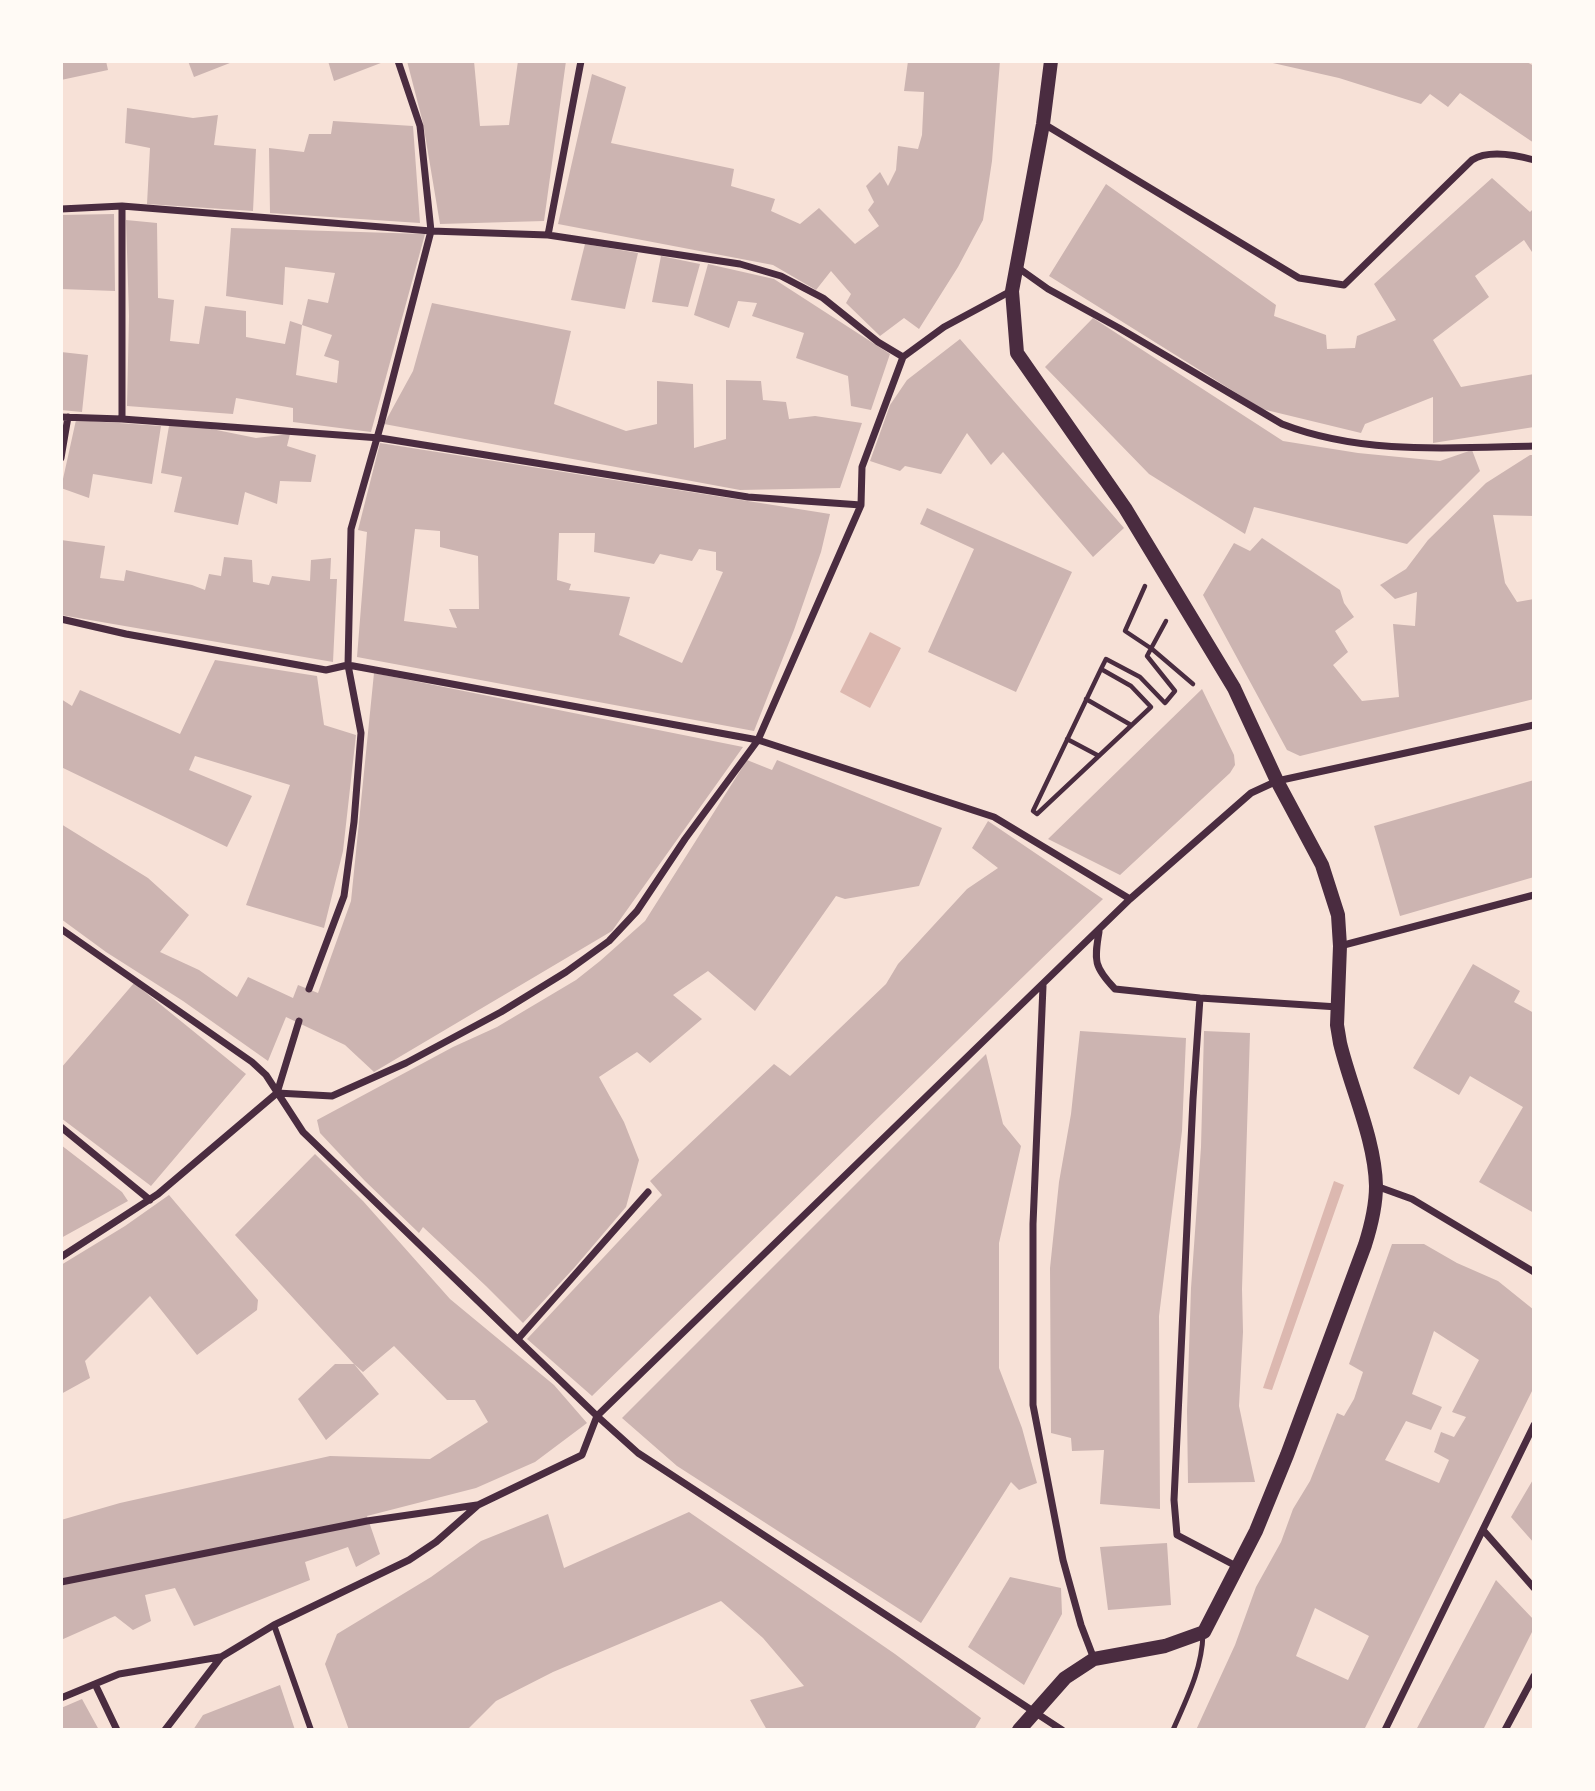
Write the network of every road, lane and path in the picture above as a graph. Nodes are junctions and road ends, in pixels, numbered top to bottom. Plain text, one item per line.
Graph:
1 (398, 61) edge
2 (581, 61) edge
3 (1051, 61) edge
4 (1043, 124) junction
5 (1534, 160) edge
6 (122, 206) junction
7 (61, 209) edge
8 (431, 231) junction
9 (548, 235) junction
10 (1016, 267) junction
11 (1012, 291) junction
12 (903, 357) junction
13 (65, 417) edge
14 (122, 419) junction
15 (376, 438) junction
16 (1534, 446) edge
17 (61, 458) edge
18 (861, 505) junction
19 (1148, 580) dead end
20 (61, 619) edge
21 (1166, 620) dead end
22 (1152, 649) junction
23 (348, 665) junction
24 (1101, 669) junction
25 (1193, 684) dead end
26 (1086, 699) junction
27 (1132, 725) junction
28 (1534, 725) edge
29 (1068, 739) junction
30 (758, 740) junction
31 (1099, 756) junction
32 (1278, 781) junction
33 (1534, 895) edge
34 (1130, 899) junction
35 (61, 929) edge
36 (1099, 931) junction
37 (1340, 946) junction
38 (1044, 985) junction
39 (309, 989) dead end
40 (1200, 998) junction
41 (1338, 1007) junction
42 (299, 1021) dead end
43 (277, 1093) junction
44 (61, 1127) edge
45 (1376, 1186) junction
46 (648, 1192) dead end
47 (150, 1200) junction
48 (61, 1256) edge
49 (1534, 1272) edge
50 (517, 1339) junction
51 (597, 1416) junction
52 (1534, 1425) edge
53 (478, 1505) junction
54 (1483, 1530) junction
55 (1239, 1568) junction
56 (61, 1581) edge
57 (1534, 1588) edge
58 (274, 1625) junction
59 (1204, 1632) junction
60 (221, 1657) junction
61 (1094, 1659) junction
62 (1534, 1676) edge
63 (94, 1684) junction
64 (61, 1698) edge
65 (1033, 1713) junction
66 (117, 1730) edge
67 (165, 1730) edge
68 (311, 1730) edge
69 (1019, 1730) edge
70 (1062, 1730) edge
71 (1173, 1730) edge
72 (1385, 1730) edge
73 (1506, 1730) edge

1 - 8 street
2 - 9 street
3 - 4 main road
4 - 5 street
4 - 10 main road
6 - 7 street
6 - 8 street
6 - 14 street
8 - 9 street
8 - 15 street
9 - 12 street
10 - 11 main road
10 - 16 street
11 - 12 street
11 - 32 main road
12 - 18 street
13 - 14 street
13 - 17 street
14 - 15 street
15 - 18 street
15 - 23 street
18 - 30 street
19 - 22 path
20 - 23 street
21 - 22 path
22 - 24 path
22 - 25 path
23 - 30 street
23 - 39 street
24 - 26 path
24 - 27 path
26 - 27 path
26 - 29 path
27 - 31 path
28 - 32 street
29 - 31 path
29 - 31 path
30 - 34 street
30 - 43 street
32 - 34 street
32 - 37 main road
33 - 37 street
34 - 36 street
35 - 43 street
36 - 38 street
36 - 40 street
37 - 41 main road
38 - 51 street
38 - 61 street
40 - 41 street
40 - 55 street
41 - 45 main road
42 - 43 street
43 - 47 street
43 - 50 street
44 - 47 street
45 - 49 street
45 - 55 main road
46 - 50 street
47 - 48 street
50 - 51 street
51 - 53 street
51 - 65 street
52 - 54 street
53 - 56 street
53 - 58 street
54 - 57 street
54 - 72 street
55 - 59 main road
58 - 60 street
58 - 68 street
59 - 61 main road
59 - 71 lane
60 - 63 street
60 - 67 street
61 - 65 main road
62 - 73 street
63 - 64 street
63 - 66 street
65 - 69 main road
65 - 70 street

